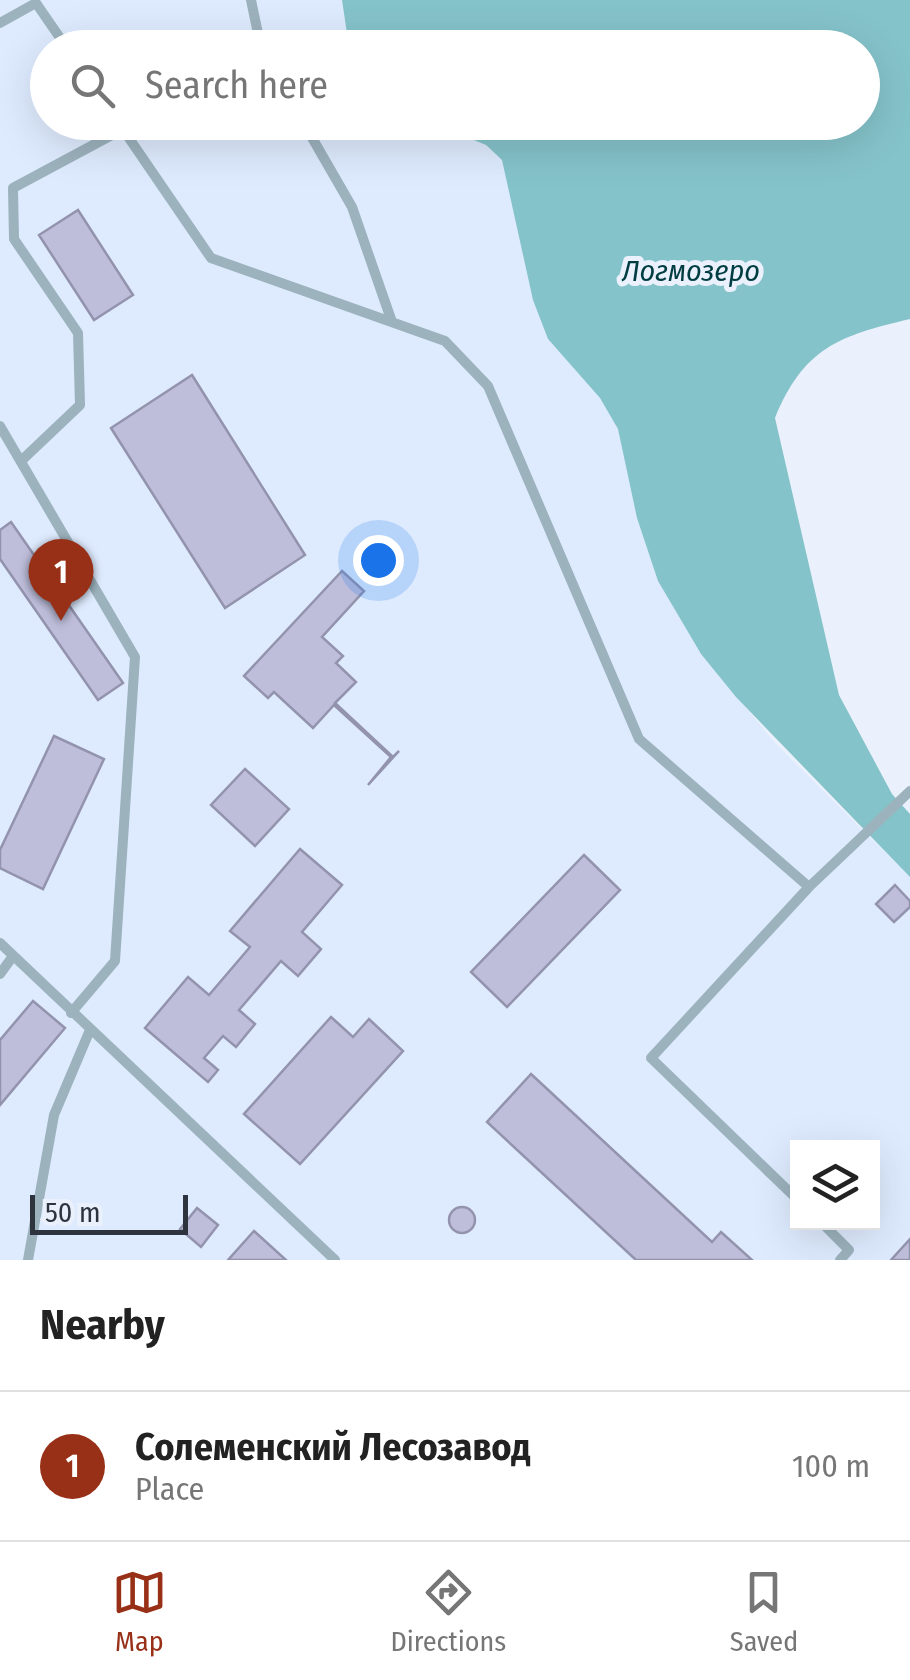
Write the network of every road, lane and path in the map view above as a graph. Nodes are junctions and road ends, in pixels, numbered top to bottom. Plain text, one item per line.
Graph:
1 (251, 0) edge
2 (35, 2) edge
3 (0, 23) edge
4 (54, 30) edge
5 (257, 30) edge
6 (96, 140) edge
7 (130, 140) edge
8 (313, 140) edge
9 (392, 322) junction
10 (0, 426) edge
11 (21, 462) junction
12 (910, 791) edge
13 (808, 887) junction
14 (0, 943) edge
15 (14, 956) junction
16 (0, 974) edge
17 (72, 1013) junction
18 (90, 1030) junction
19 (790, 1192) edge
20 (829, 1230) edge
21 (28, 1260) edge
22 (334, 1260) edge
23 (840, 1260) edge

1 - 5 lane
2 - 3 lane
2 - 4 lane
6 - 11 lane
7 - 9 lane
8 - 9 lane
9 - 13 lane
10 - 11 lane
11 - 17 lane
12 - 13 lane
13 - 19 lane
14 - 15 lane
15 - 16 lane
15 - 17 lane
17 - 18 lane
18 - 21 lane
18 - 22 lane
20 - 23 lane

